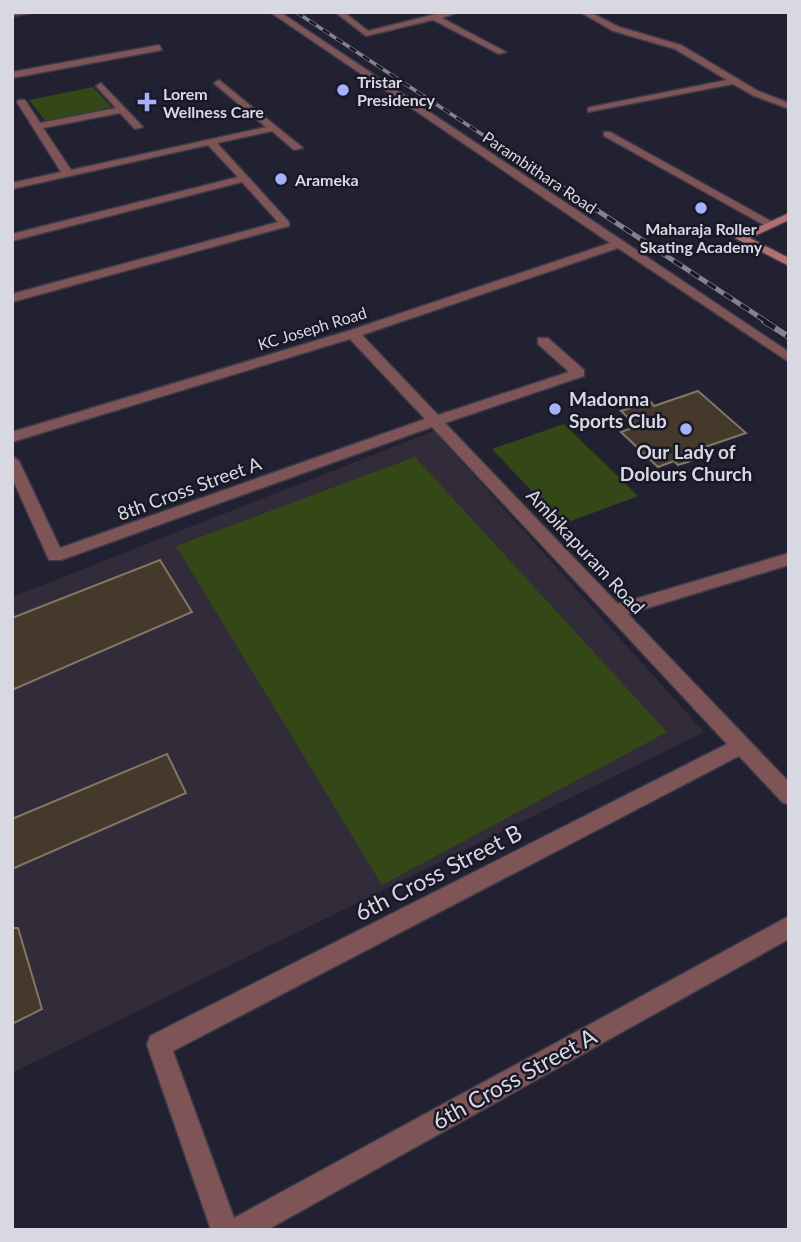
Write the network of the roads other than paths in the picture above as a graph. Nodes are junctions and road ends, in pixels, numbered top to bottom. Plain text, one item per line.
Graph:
1 (33, 12) edge
2 (274, 12) edge
3 (339, 12) edge
4 (455, 12) edge
5 (584, 12) edge
6 (12, 14) edge
7 (434, 17) junction
8 (159, 48) dead end
9 (502, 52) dead end
10 (12, 75) edge
11 (734, 81) junction
12 (219, 83) dead end
13 (101, 86) dead end
14 (22, 102) dead end
15 (789, 106) edge
16 (120, 110) junction
17 (591, 110) dead end
18 (38, 127) junction
19 (138, 127) dead end
20 (273, 128) junction
21 (607, 134) dead end
22 (211, 143) junction
23 (298, 148) dead end
24 (68, 174) junction
25 (245, 178) junction
26 (12, 186) edge
27 (789, 216) edge
28 (770, 224) junction
29 (12, 238) edge
30 (619, 243) junction
31 (789, 263) edge
32 (12, 298) edge
33 (353, 334) junction
34 (543, 341) dead end
35 (789, 358) edge
36 (435, 421) junction
37 (12, 437) edge
38 (12, 461) edge
39 (789, 559) edge
40 (615, 611) junction
41 (740, 746) junction
42 (789, 796) edge
43 (789, 927) edge
44 (225, 1230) edge
45 (240, 1230) edge

1 - 6 street
2 - 30 street, Parambithara Road
3 - 7 street
4 - 7 street
5 - 11 street
7 - 9 street
8 - 10 street
11 - 15 street
11 - 17 street
12 - 20 street
13 - 16 street
14 - 18 street
16 - 18 street
16 - 19 street
18 - 24 street
20 - 22 street
20 - 23 street
21 - 28 street
22 - 24 street
22 - 25 street
24 - 26 street
25 - 29 street
25 - 32 street
27 - 28 street
28 - 31 street
30 - 33 street, KC Joseph Road
30 - 35 street, Parambithara Road
33 - 36 street, Ambikapuram Road
33 - 37 street, KC Joseph Road
34 - 36 street
36 - 38 street, 8th Cross Street A
36 - 40 street, Ambikapuram Road
39 - 40 street
40 - 41 street, Ambikapuram Road
41 - 42 street, Ambikapuram Road
41 - 44 street, 6th Cross Street B
43 - 45 street, 6th Cross Street A

